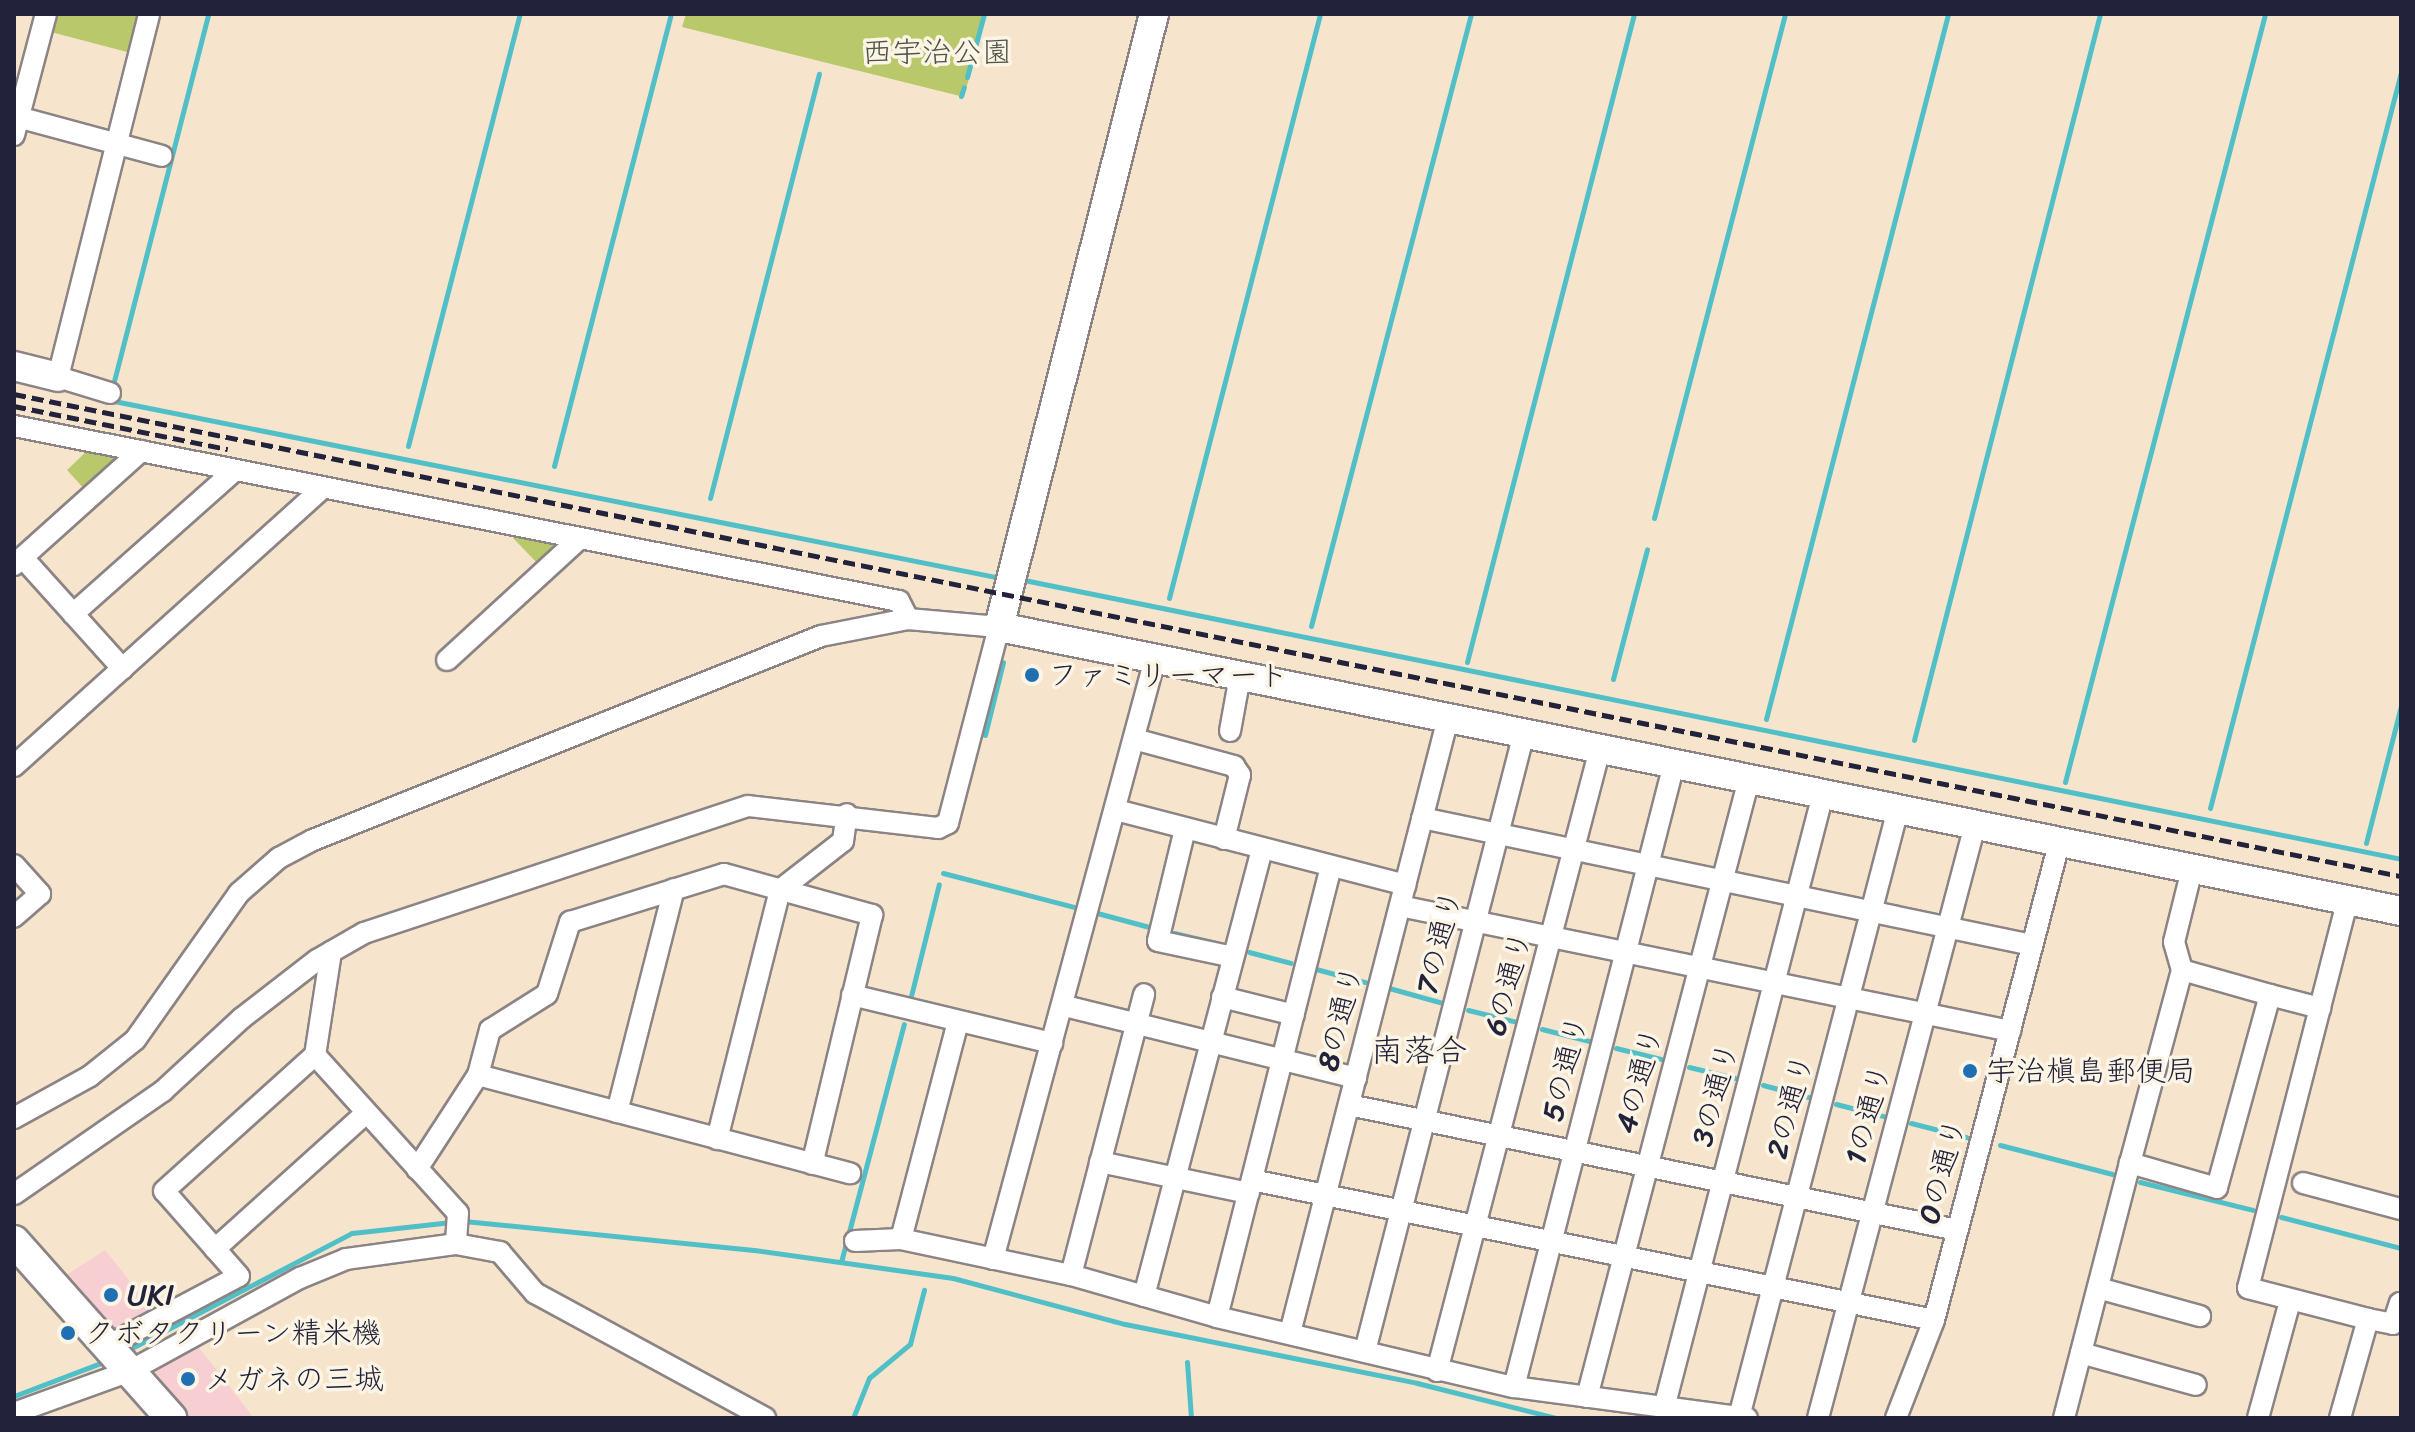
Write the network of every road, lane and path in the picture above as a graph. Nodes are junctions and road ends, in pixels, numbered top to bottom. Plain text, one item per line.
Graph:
1 (46, 14) edge
2 (149, 14) edge
3 (1154, 14) edge
4 (16, 123) edge
5 (116, 142) junction
6 (162, 156) dead end
7 (14, 366) edge
8 (58, 377) junction
9 (110, 393) dead end
10 (14, 426) edge
11 (141, 451) junction
12 (235, 470) junction
13 (321, 490) junction
14 (579, 539) junction
15 (18, 561) edge
16 (73, 614) junction
17 (908, 619) junction
18 (999, 627) junction
19 (1155, 659) junction
20 (447, 660) dead end
21 (123, 669) junction
22 (1240, 676) junction
23 (1448, 718) junction
24 (1230, 731) dead end
25 (1524, 733) junction
26 (1134, 739) junction
27 (1600, 749) junction
28 (1674, 764) junction
29 (14, 766) edge
30 (1749, 779) junction
31 (1823, 794) junction
32 (1898, 809) junction
33 (1116, 810) junction
34 (847, 814) junction
35 (1422, 818) junction
36 (1975, 825) junction
37 (1185, 829) junction
38 (1498, 834) junction
39 (1224, 839) junction
40 (2059, 842) junction
41 (1262, 848) junction
42 (1574, 850) junction
43 (14, 865) edge
44 (1648, 865) junction
45 (1331, 866) junction
46 (2192, 869) junction
47 (1722, 881) junction
48 (674, 889) junction
49 (780, 890) junction
50 (1402, 896) junction
51 (1797, 896) junction
52 (2348, 899) junction
53 (1872, 911) junction
54 (2401, 911) edge
55 (14, 917) edge
56 (1475, 921) junction
57 (1948, 927) junction
58 (1551, 937) junction
59 (2032, 945) junction
60 (331, 952) junction
61 (1626, 952) junction
62 (1233, 957) junction
63 (1700, 967) junction
64 (2182, 970) junction
65 (1774, 983) junction
66 (1144, 994) dead end
67 (852, 995) junction
68 (2270, 995) junction
69 (1222, 997) junction
70 (1849, 998) junction
71 (1065, 1006) junction
72 (2320, 1008) junction
73 (1925, 1014) junction
74 (1294, 1015) junction
75 (958, 1021) junction
76 (1136, 1024) junction
77 (2010, 1031) junction
78 (1210, 1042) junction
79 (1052, 1043) junction
80 (315, 1055) junction
81 (1282, 1060) junction
82 (478, 1075) junction
83 (1356, 1078) junction
84 (1349, 1105) junction
85 (617, 1112) junction
86 (366, 1113) junction
87 (14, 1118) edge
88 (1424, 1121) junction
89 (1499, 1136) junction
90 (717, 1139) junction
91 (1575, 1151) junction
92 (1100, 1162) junction
93 (2130, 1163) junction
94 (812, 1164) junction
95 (1648, 1166) junction
96 (417, 1169) junction
97 (850, 1173) dead end
98 (1175, 1178) junction
99 (1723, 1182) junction
100 (2303, 1183) dead end
101 (1250, 1187) junction
102 (14, 1194) edge
103 (1325, 1195) junction
104 (1797, 1197) junction
105 (2401, 1209) edge
106 (1401, 1211) junction
107 (1873, 1212) junction
108 (1475, 1226) junction
109 (1957, 1230) junction
110 (901, 1239) junction
111 (14, 1241) edge
112 (457, 1241) junction
113 (855, 1241) dead end
114 (1551, 1242) junction
115 (215, 1249) junction
116 (1624, 1256) junction
117 (993, 1259) junction
118 (1699, 1272) junction
119 (1071, 1275) junction
120 (1773, 1287) junction
121 (2098, 1288) junction
122 (1144, 1296) junction
123 (2290, 1301) junction
124 (1849, 1302) junction
125 (2400, 1303) edge
126 (2200, 1316) dead end
127 (1217, 1317) junction
128 (2368, 1319) junction
129 (1934, 1320) junction
130 (1290, 1333) junction
131 (1365, 1351) junction
132 (2081, 1353) junction
133 (118, 1358) junction
134 (1437, 1371) junction
135 (2196, 1385) dead end
136 (1514, 1387) junction
137 (1587, 1397) junction
138 (1664, 1408) junction
139 (14, 1413) edge
140 (1739, 1417) edge
141 (171, 1418) edge
142 (765, 1418) edge
143 (1747, 1418) edge
144 (1818, 1418) edge
145 (1896, 1418) edge
146 (2064, 1418) edge
147 (2258, 1418) edge
148 (2340, 1418) edge

1 - 4 street
2 - 5 street
3 - 18 street
4 - 5 street
5 - 6 street
5 - 8 street
7 - 8 street
8 - 9 street
10 - 11 street
11 - 12 street
11 - 15 street
12 - 13 street
12 - 16 street
13 - 14 street
13 - 21 street
14 - 17 street
14 - 20 street
15 - 16 street
16 - 21 street
17 - 18 street
17 - 87 street
18 - 19 street
18 - 34 street
19 - 22 street
19 - 26 street
21 - 29 street
22 - 23 street
22 - 24 street
23 - 25 street
23 - 35 street, 8の通り
25 - 27 street
25 - 38 street, 7の通り
26 - 33 street
26 - 39 street
27 - 28 street
27 - 42 street, 6の通り
28 - 30 street
28 - 44 street, 5の通り
30 - 31 street
30 - 47 street, 4の通り
31 - 32 street
31 - 51 street, 3の通り
32 - 36 street
32 - 53 street, 2の通り
33 - 37 street
33 - 71 street
34 - 49 street
34 - 60 street
35 - 38 street
35 - 50 street, 8の通り
36 - 40 street
36 - 57 street, 1の通り
37 - 39 street
37 - 62 street
38 - 42 street
38 - 56 street, 7の通り
39 - 41 street
40 - 46 street
40 - 59 street, 0の通り
41 - 45 street
41 - 62 street
42 - 44 street
42 - 58 street, 6の通り
43 - 55 street
44 - 47 street
44 - 61 street, 5の通り
45 - 50 street
45 - 74 street
46 - 52 street
46 - 64 street
47 - 51 street
47 - 63 street, 4の通り
48 - 49 street
48 - 82 street
48 - 85 street
49 - 67 street
49 - 90 street
50 - 56 street
50 - 83 street, 8の通り
51 - 53 street
51 - 65 street, 3の通り
52 - 54 street
52 - 72 street
53 - 57 street
53 - 70 street, 2の通り
56 - 58 street
56 - 88 street, 7の通り
57 - 59 street
57 - 73 street, 1の通り
58 - 61 street
58 - 89 street, 6の通り
59 - 77 street, 0の通り
60 - 80 street
60 - 102 street
61 - 63 street
61 - 91 street, 5の通り
62 - 69 street
63 - 65 street
63 - 95 street, 4の通り
64 - 68 street
64 - 93 street
65 - 70 street
65 - 99 street, 3の通り
66 - 76 street
67 - 75 street
67 - 94 street
68 - 72 street
68 - 93 street
69 - 74 street
69 - 78 street
70 - 73 street
70 - 104 street, 2の通り
71 - 76 street
71 - 79 street
72 - 123 street
73 - 77 street
73 - 107 street, 1の通り
74 - 81 street
75 - 79 street
75 - 110 street
76 - 78 street
76 - 92 street
77 - 109 street, 0の通り
78 - 81 street
78 - 98 street
79 - 117 street
80 - 86 street
80 - 115 street
81 - 83 street
81 - 101 street
82 - 85 street
82 - 96 street
83 - 84 street, 8の通り
84 - 88 street
84 - 103 street, 8の通り
85 - 90 street
86 - 96 street
86 - 115 street
88 - 89 street
88 - 106 street, 7の通り
89 - 91 street
89 - 108 street, 6の通り
90 - 94 street
91 - 95 street
91 - 114 street, 5の通り
92 - 98 street
92 - 119 street
93 - 121 street
94 - 97 street
95 - 99 street
95 - 116 street, 4の通り
96 - 112 street
98 - 101 street
98 - 122 street
99 - 104 street
99 - 118 street, 3の通り
100 - 105 street
101 - 103 street
101 - 127 street
103 - 106 street
103 - 130 street, 8の通り
104 - 107 street
104 - 120 street, 2の通り
106 - 108 street
106 - 131 street, 7の通り
107 - 109 street
107 - 124 street, 1の通り
108 - 114 street
108 - 134 street, 6の通り
109 - 129 street, 0の通り
110 - 113 street
110 - 117 street
111 - 133 main road
112 - 133 street
112 - 142 street
114 - 116 street
114 - 136 street, 5の通り
115 - 133 street
116 - 118 street
116 - 137 street, 4の通り
117 - 119 street
118 - 120 street
118 - 138 street, 3の通り
119 - 122 street
120 - 124 street
120 - 140 street, 2の通り
121 - 126 street
121 - 132 street
122 - 127 street
123 - 128 street
123 - 147 street
124 - 129 street
124 - 144 street, 1の通り
125 - 128 street
127 - 130 street
128 - 148 street
129 - 145 street, 0の通り
130 - 131 street
131 - 134 street
132 - 135 street
132 - 146 street
133 - 139 street
133 - 141 main road
134 - 136 street
136 - 137 street
137 - 138 street
138 - 140 street
140 - 143 street

